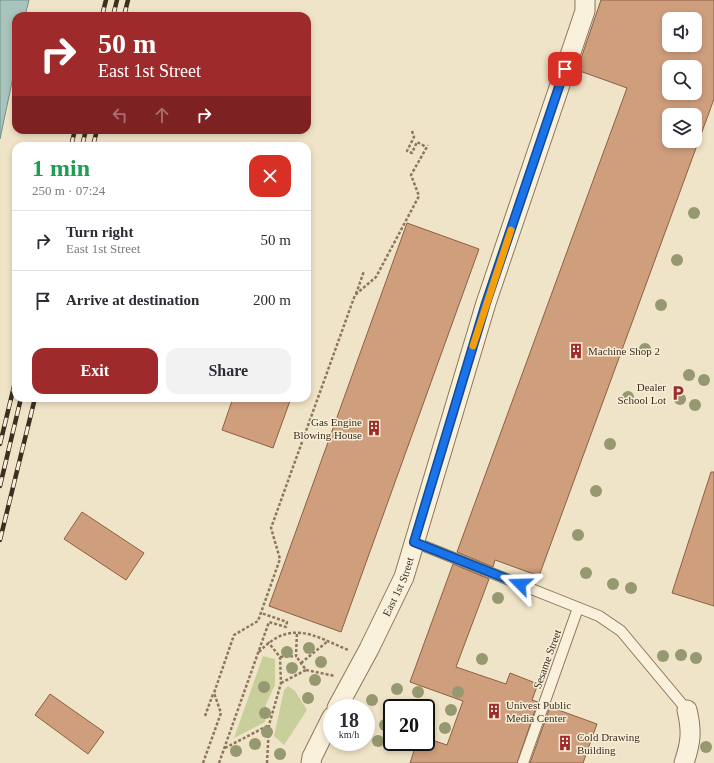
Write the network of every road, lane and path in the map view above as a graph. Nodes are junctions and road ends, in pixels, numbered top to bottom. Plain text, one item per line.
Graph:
1 (585, 0) edge
2 (412, 131) dead end
3 (364, 271) dead end
4 (355, 295) junction
5 (414, 542) junction
6 (578, 608) junction
7 (261, 612) junction
8 (297, 632) junction
9 (328, 641) junction
10 (268, 642) junction
11 (350, 650) dead end
12 (258, 654) junction
13 (296, 656) junction
14 (280, 657) junction
15 (301, 663) junction
16 (306, 670) junction
17 (335, 676) dead end
18 (281, 683) junction
19 (214, 694) junction
20 (342, 699) edge
21 (687, 710) joint
22 (206, 716) dead end
23 (269, 724) junction
24 (323, 735) edge
25 (224, 748) junction
26 (203, 763) edge
27 (219, 763) edge
28 (267, 763) edge
29 (311, 763) edge
30 (523, 763) edge
31 (684, 763) edge

1 - 5 street, East 1st Street
2 - 4 path
3 - 4 path
4 - 7 path
5 - 6 lane
5 - 20 street, East 1st Street
6 - 21 lane
6 - 30 lane, Sesame Street
7 - 12 path
7 - 19 path
8 - 9 path
8 - 10 path
8 - 13 path
9 - 11 path
9 - 15 path
10 - 12 path
10 - 14 path
12 - 25 path
13 - 14 path
13 - 15 path
14 - 18 path
15 - 16 path
16 - 17 path
16 - 18 path
18 - 23 path
19 - 22 path
19 - 26 path
21 - 31 street
23 - 25 path
23 - 28 path
24 - 29 street
25 - 27 path

